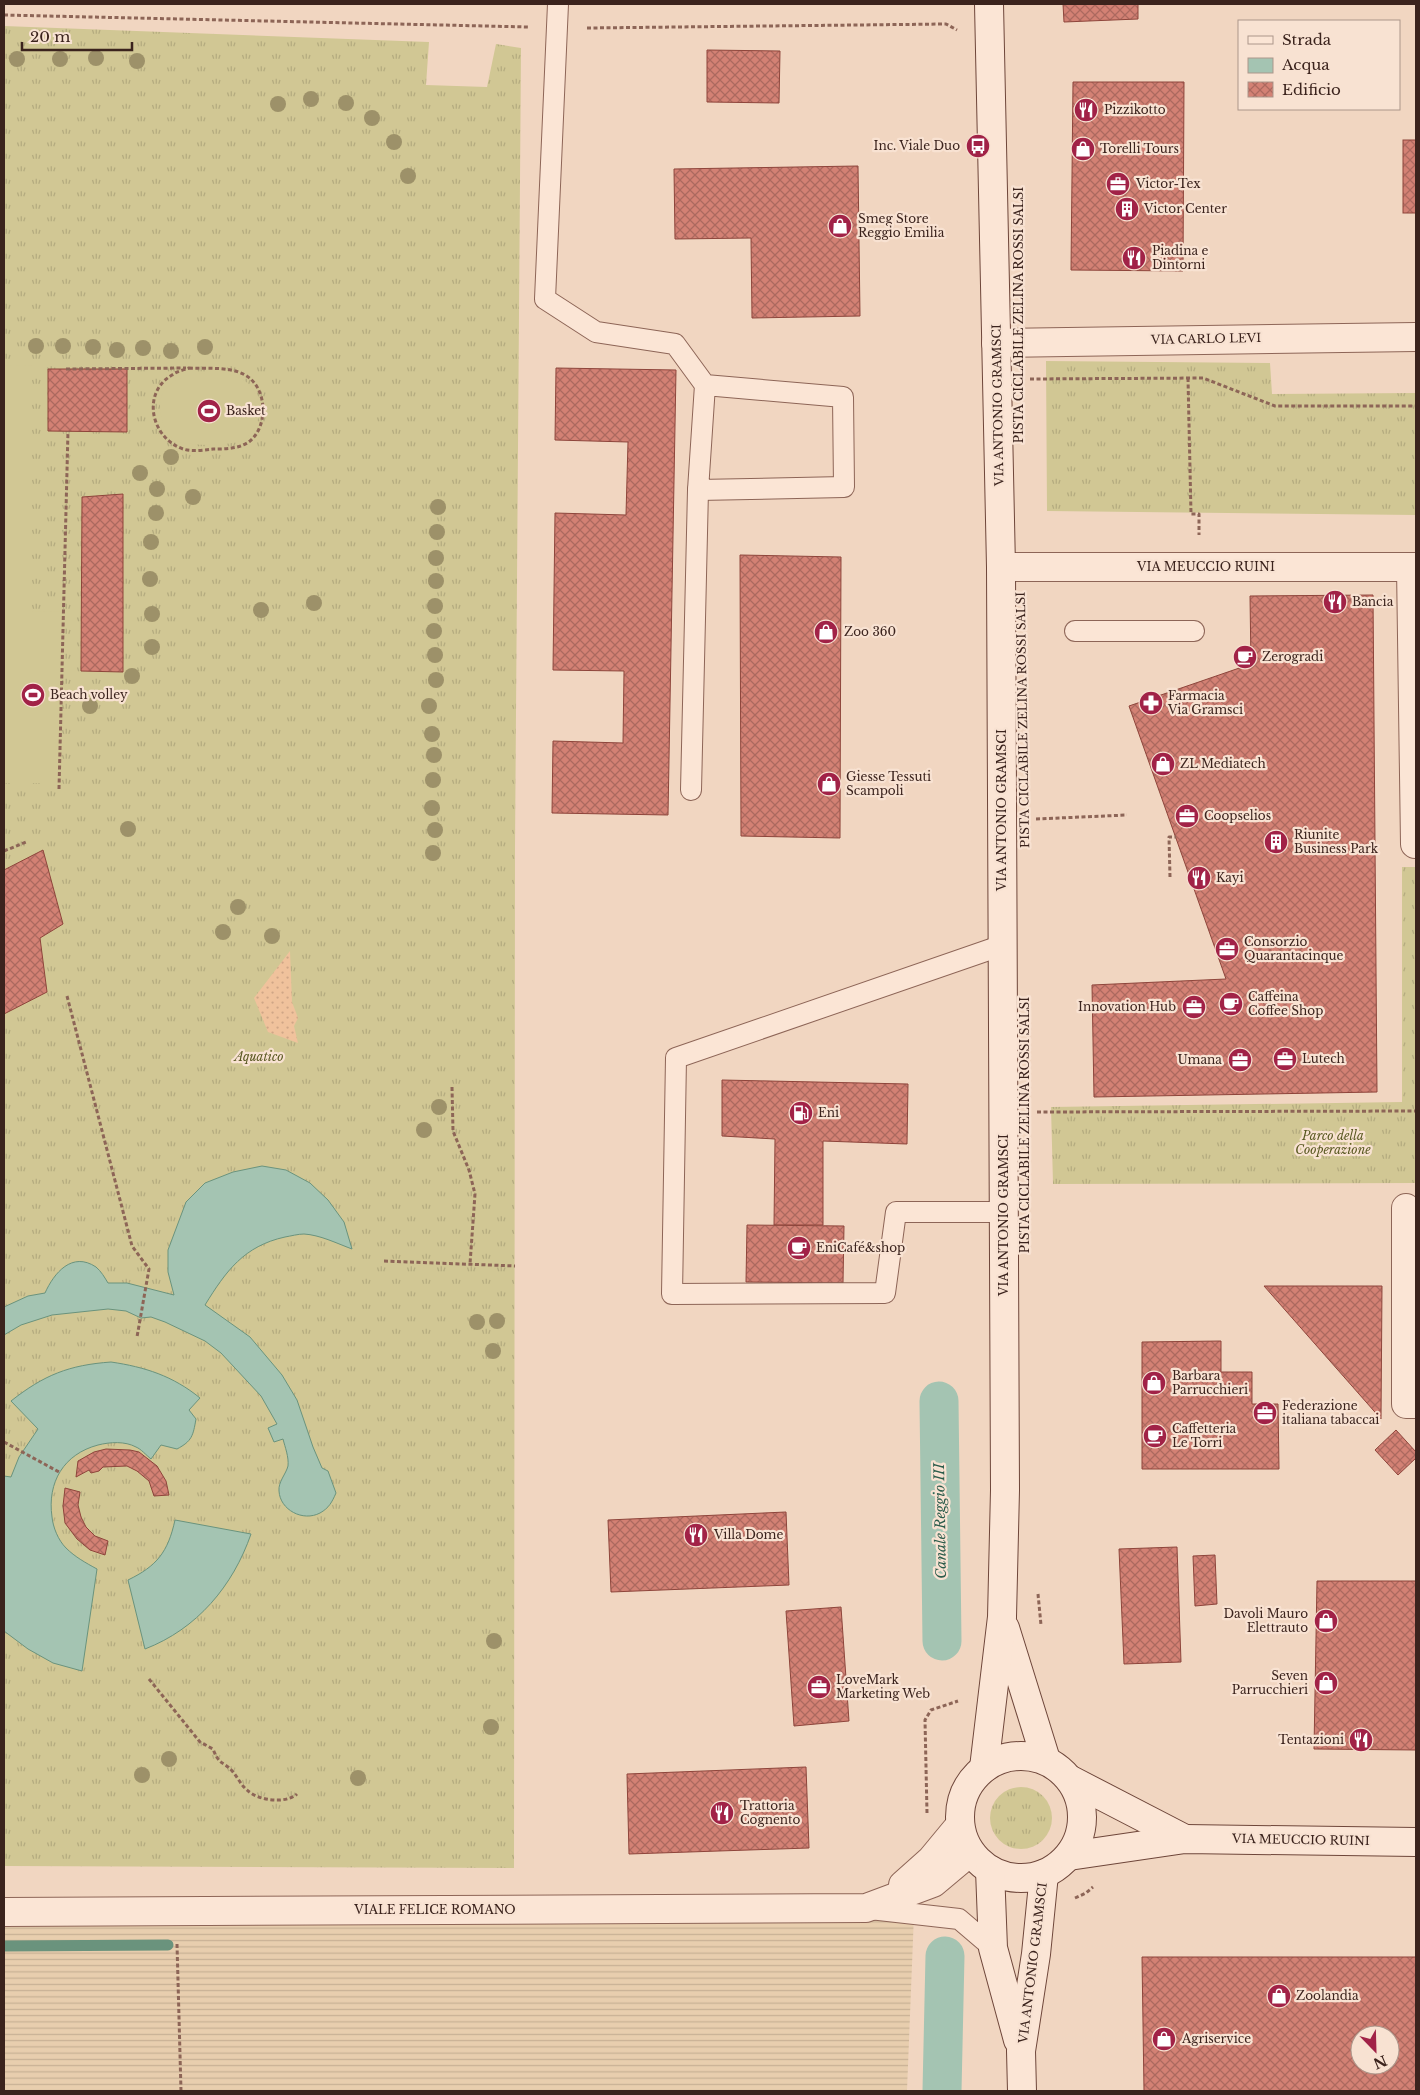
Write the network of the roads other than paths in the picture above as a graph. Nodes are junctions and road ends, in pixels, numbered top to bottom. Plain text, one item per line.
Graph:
1 (558, 4) edge
2 (989, 4) edge
3 (1416, 338) edge
4 (996, 343) junction
5 (705, 385) junction
6 (698, 490) junction
7 (1001, 567) junction
8 (1414, 567) edge
9 (1076, 631) dead end
10 (1194, 631) dead end
11 (691, 790) dead end
12 (1414, 844) dead end
13 (1003, 945) junction
14 (1406, 1208) dead end
15 (1004, 1212) junction
16 (1416, 1404) edge
17 (1002, 1617) junction
18 (1046, 1760) junction
19 (984, 1768) junction
20 (1071, 1780) junction
21 (960, 1825) junction
22 (1185, 1839) junction
23 (1416, 1842) edge
24 (970, 1852) junction
25 (1069, 1856) junction
26 (990, 1870) junction
27 (1044, 1874) junction
28 (866, 1908) junction
29 (4, 1912) edge
30 (994, 1948) junction
31 (1021, 2051) junction
32 (1022, 2091) edge

1 - 5 lane
2 - 4 street, VIA ANTONIO GRAMSCI
3 - 4 street, VIA CARLO LEVI
4 - 7 street, VIA ANTONIO GRAMSCI
5 - 6 lane
5 - 6 lane
6 - 11 lane
7 - 8 street, VIA MEUCCIO RUINI
7 - 13 street, VIA ANTONIO GRAMSCI
8 - 12 street, VIA MEUCCIO RUINI
9 - 10 lane
13 - 15 street, VIA ANTONIO GRAMSCI
13 - 15 lane
14 - 16 street
15 - 17 street, VIA ANTONIO GRAMSCI
17 - 18 street, VIA ANTONIO GRAMSCI
17 - 19 street, VIA ANTONIO GRAMSCI
18 - 19 street, VIA ANTONIO GRAMSCI
18 - 20 street, VIA ANTONIO GRAMSCI
19 - 21 street, VIA ANTONIO GRAMSCI
20 - 22 street, VIA MEUCCIO RUINI
20 - 25 street, VIA ANTONIO GRAMSCI
21 - 24 street, VIA ANTONIO GRAMSCI
21 - 28 street
22 - 23 street, VIA MEUCCIO RUINI
22 - 25 street, VIA MEUCCIO RUINI
24 - 26 street, VIA ANTONIO GRAMSCI
24 - 28 street, VIALE FELICE ROMANO
25 - 27 street, VIA ANTONIO GRAMSCI
26 - 27 street, VIA ANTONIO GRAMSCI
26 - 30 street, VIA ANTONIO GRAMSCI
27 - 31 street, VIA ANTONIO GRAMSCI
28 - 29 street, VIALE FELICE ROMANO
28 - 30 lane
30 - 31 street, VIA ANTONIO GRAMSCI
31 - 32 street, VIA ANTONIO GRAMSCI

